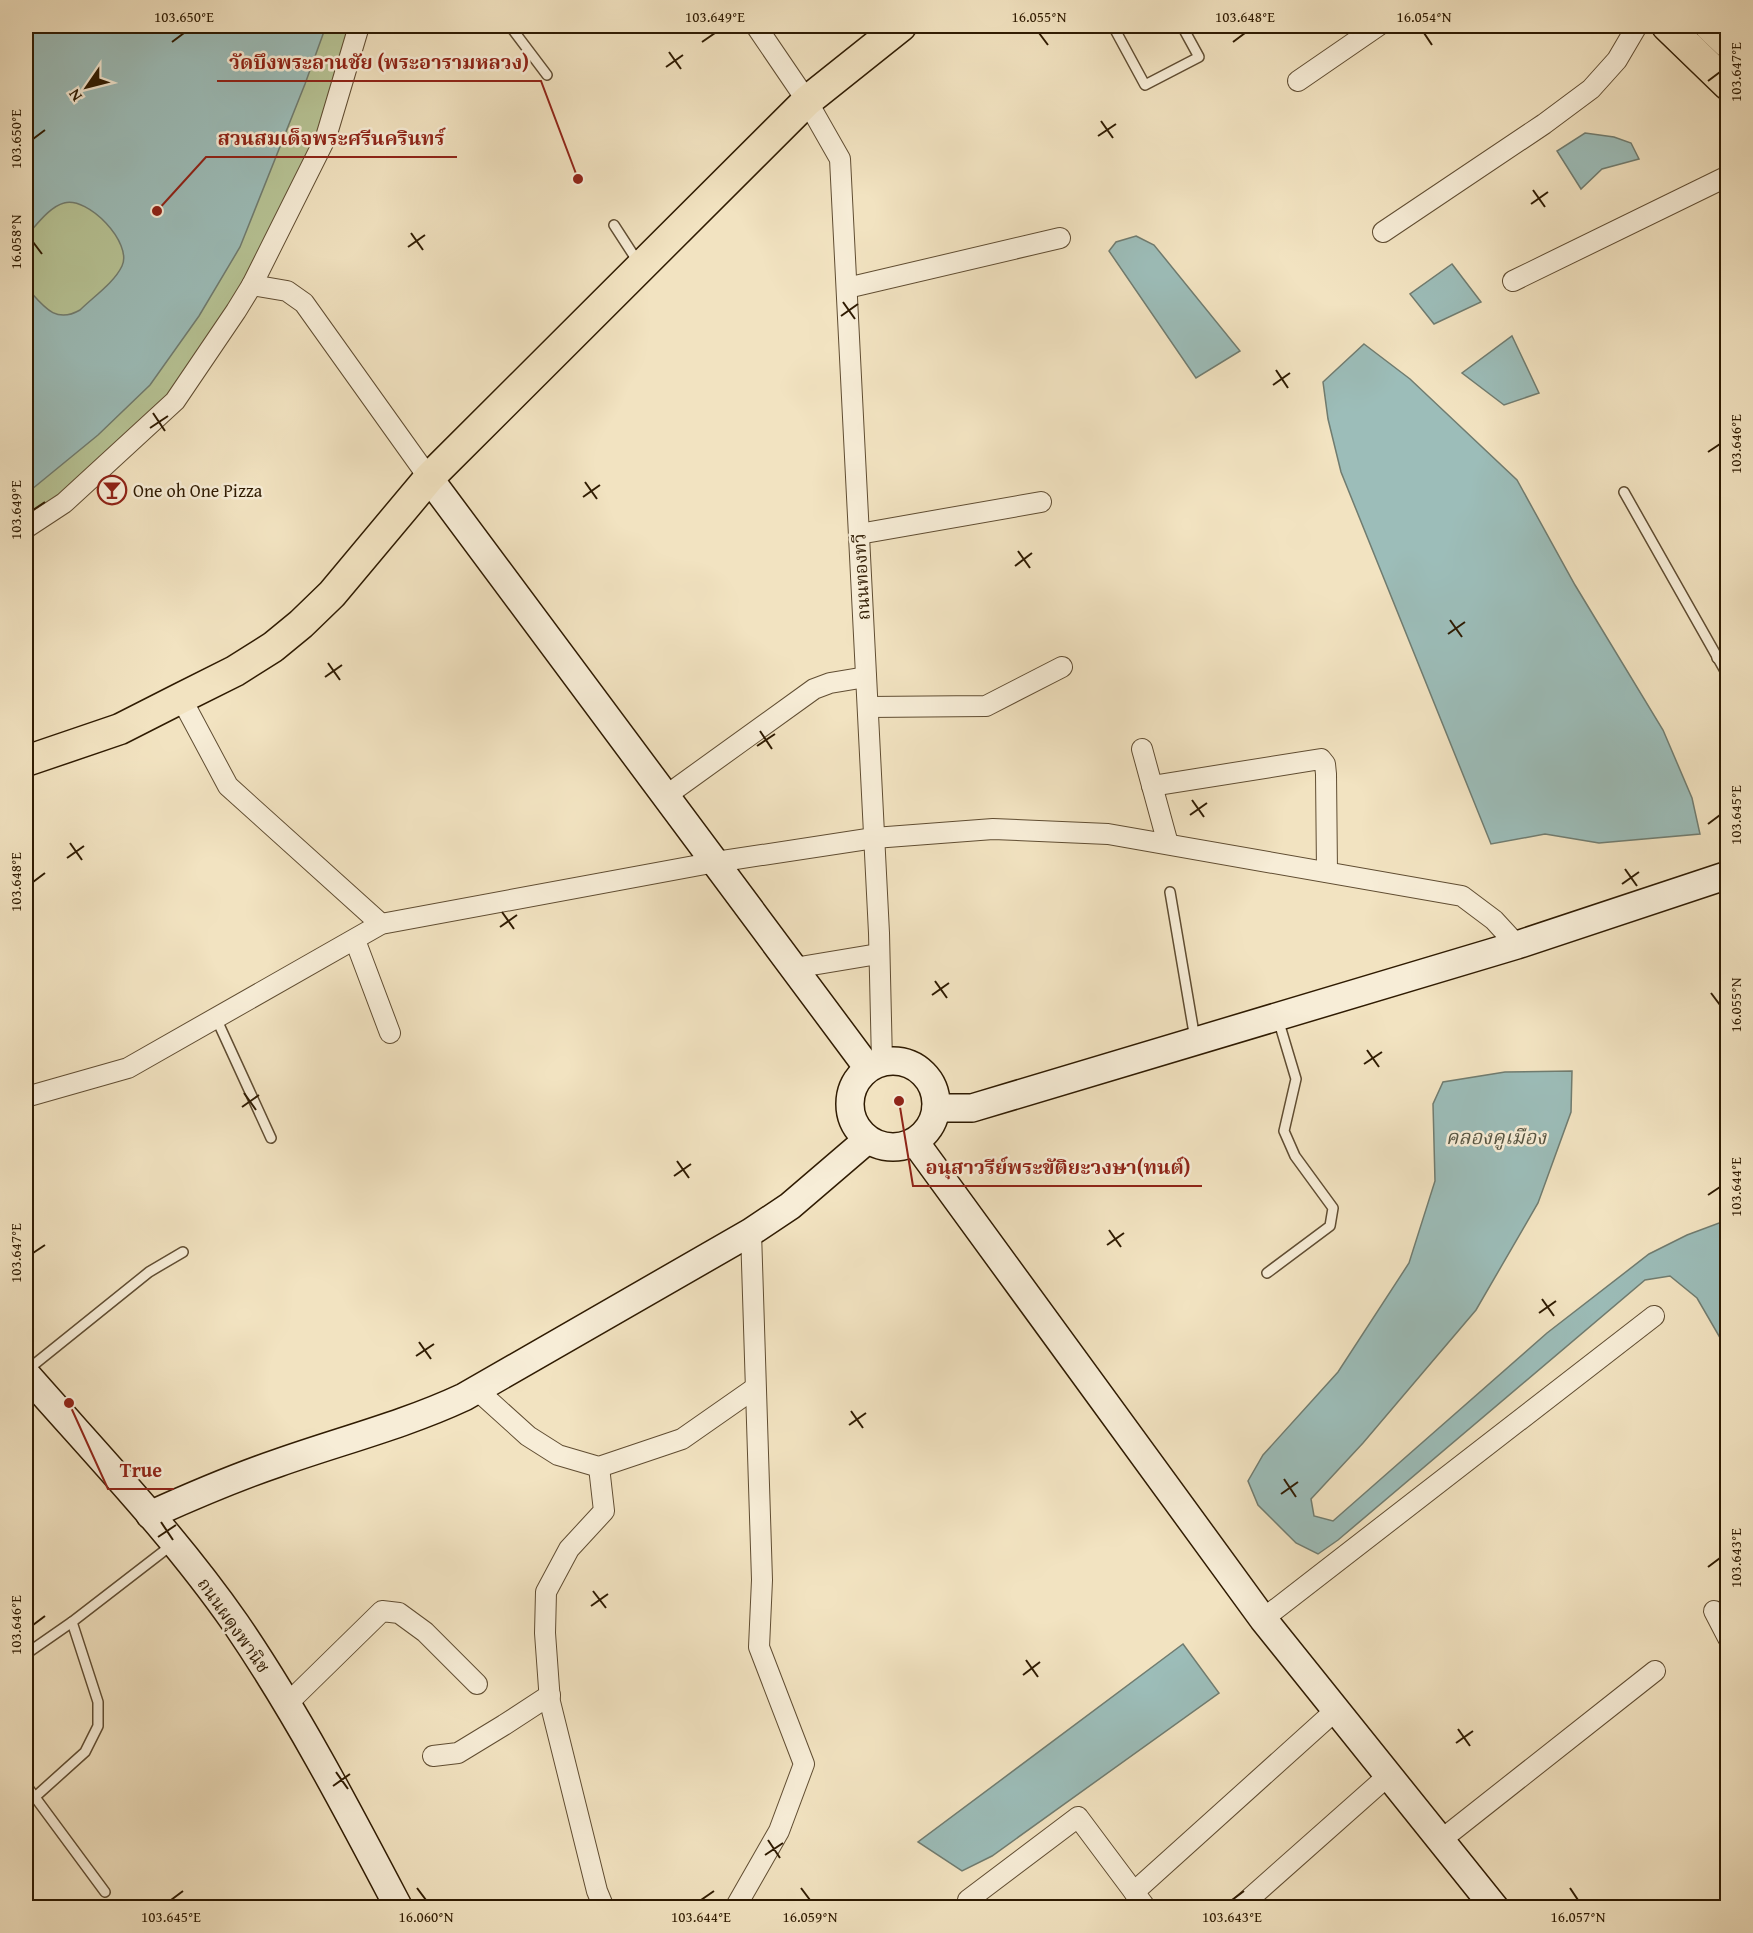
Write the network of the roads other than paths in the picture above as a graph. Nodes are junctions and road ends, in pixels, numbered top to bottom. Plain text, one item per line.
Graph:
1 (359, 26) edge
2 (510, 26) edge
3 (756, 26) edge
4 (901, 26) edge
5 (1113, 26) edge
6 (1182, 26) edge
7 (1378, 26) edge
8 (1637, 26) edge
9 (1667, 26) edge
10 (1710, 26) edge
11 (1728, 43) edge
12 (547, 75) dead end
13 (1298, 81) dead end
14 (1728, 86) edge
15 (807, 101) junction
16 (1728, 176) edge
17 (614, 225) dead end
18 (1383, 232) dead end
19 (1060, 238) dead end
20 (641, 267) junction
21 (1512, 281) dead end
22 (252, 285) junction
23 (846, 288) junction
24 (429, 478) junction
25 (1624, 492) dead end
26 (1041, 502) dead end
27 (26, 528) edge
28 (859, 534) junction
29 (1728, 651) edge
30 (1717, 658) junction
31 (1062, 667) dead end
32 (1728, 676) edge
33 (866, 677) junction
34 (181, 698) junction
35 (867, 707) junction
36 (1142, 749) dead end
37 (26, 761) edge
38 (1152, 786) junction
39 (667, 795) junction
40 (874, 838) junction
41 (1168, 844) junction
42 (716, 862) junction
43 (1327, 872) junction
44 (1728, 875) edge
45 (1170, 892) dead end
46 (381, 924) junction
47 (355, 940) junction
48 (1517, 945) junction
49 (878, 954) junction
50 (794, 968) junction
51 (1278, 1016) junction
52 (216, 1018) junction
53 (390, 1034) dead end
54 (1196, 1041) junction
55 (875, 1065) junction
56 (26, 1097) edge
57 (936, 1108) junction
58 (271, 1138) dead end
59 (867, 1140) junction
60 (915, 1142) junction
61 (751, 1232) junction
62 (183, 1252) dead end
63 (1267, 1273) dead end
64 (1654, 1316) dead end
65 (26, 1373) edge
66 (755, 1388) junction
67 (476, 1389) junction
68 (599, 1467) junction
69 (150, 1515) junction
70 (175, 1543) junction
71 (1714, 1611) dead end
72 (1263, 1619) junction
73 (72, 1622) junction
74 (1728, 1638) edge
75 (26, 1654) edge
76 (1655, 1671) dead end
77 (477, 1684) dead end
78 (550, 1695) junction
79 (288, 1703) junction
80 (1336, 1710) junction
81 (433, 1756) dead end
82 (1390, 1774) junction
83 (26, 1785) edge
84 (35, 1797) junction
85 (1441, 1840) junction
86 (105, 1892) dead end
87 (1134, 1892) junction
88 (968, 1900) dead end
89 (399, 1908) edge
90 (604, 1908) edge
91 (735, 1908) edge
92 (1146, 1908) edge
93 (1239, 1908) edge
94 (1495, 1908) edge

1 - 22 street
2 - 12 lane
3 - 15 street, ถนนทองทวี
4 - 15 main road
5 - 6 lane
7 - 13 street
8 - 18 street
9 - 14 main road
10 - 11 main road
15 - 20 main road
15 - 23 street, ถนนทองทวี
16 - 21 street
17 - 20 lane
19 - 23 street
20 - 24 main road
22 - 24 street
22 - 27 street
23 - 28 street, ถนนทองทวี
24 - 34 main road
24 - 39 street
25 - 30 lane
26 - 28 street
28 - 33 street, ถนนทองทวี
29 - 30 lane
30 - 32 lane
31 - 35 street
33 - 35 street, ถนนทองทวี
33 - 39 street
34 - 37 main road
34 - 46 street
35 - 40 street, ถนนทองทวี
36 - 38 street
38 - 41 street
38 - 43 street
39 - 42 street
40 - 41 street
40 - 42 street
40 - 49 street, ถนนทองทวี
41 - 43 street
42 - 46 street
42 - 50 street
43 - 48 street
44 - 48 street
45 - 54 lane
46 - 47 street
47 - 52 street
47 - 53 street
48 - 51 street
49 - 50 street
49 - 55 street, ถนนทองทวี
50 - 55 street
51 - 54 street
51 - 63 lane
52 - 56 street
52 - 58 lane
54 - 57 street
55 - 57 street
55 - 59 street
57 - 60 street
59 - 60 street
59 - 61 street
60 - 72 street
61 - 66 street
61 - 67 street
62 - 65 lane
64 - 72 street
65 - 69 street, ถนนผดุงพานิช
66 - 68 street
66 - 91 street
67 - 68 street
67 - 69 street
68 - 78 street
69 - 70 street, ถนนผดุงพานิช
70 - 73 lane
70 - 79 street, ถนนผดุงพานิช
71 - 74 street
72 - 80 street
73 - 75 lane
73 - 84 lane
76 - 85 street
77 - 79 street
78 - 81 street
78 - 90 street
79 - 89 street, ถนนผดุงพานิช
80 - 82 street
80 - 87 street
82 - 85 street
82 - 93 street
83 - 84 lane
84 - 86 lane
85 - 94 street
87 - 88 street
87 - 92 street

